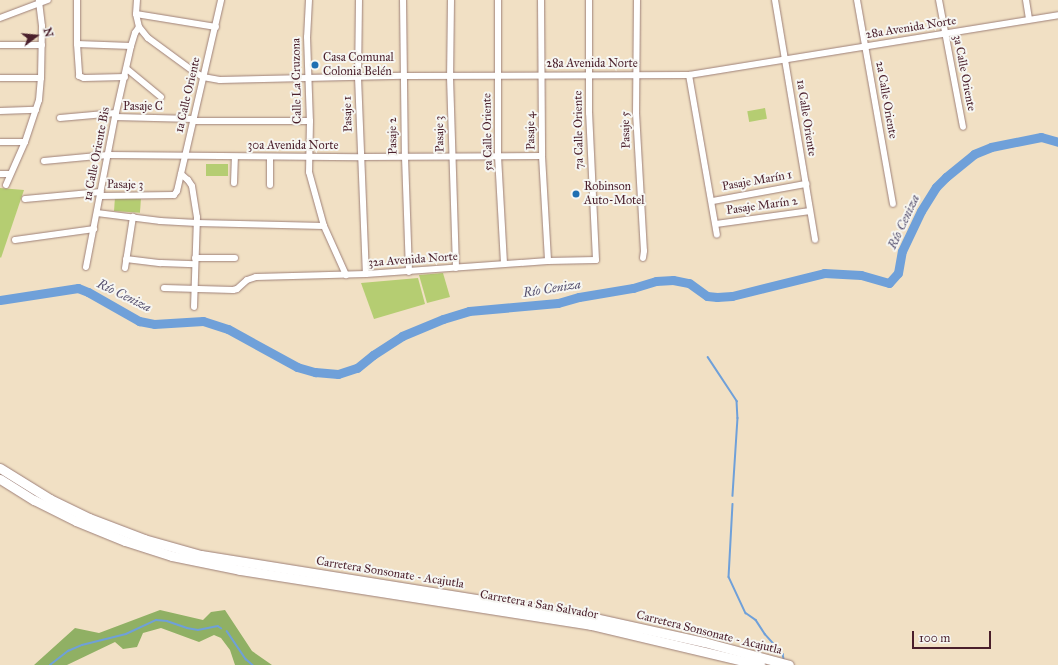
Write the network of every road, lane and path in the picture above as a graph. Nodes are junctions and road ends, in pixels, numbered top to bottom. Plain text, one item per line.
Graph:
1 (48, 0) edge
2 (77, 0) edge
3 (137, 0) edge
4 (221, 0) edge
5 (309, 0) edge
6 (359, 0) edge
7 (403, 0) edge
8 (451, 0) edge
9 (498, 0) edge
10 (541, 0) edge
11 (589, 0) edge
12 (637, 0) edge
13 (775, 0) edge
14 (857, 0) edge
15 (939, 0) edge
16 (1026, 0) edge
17 (39, 2) edge
18 (136, 14) junction
19 (1058, 15) edge
20 (0, 18) edge
21 (1029, 19) junction
22 (216, 26) junction
23 (139, 27) junction
24 (945, 34) junction
25 (77, 44) junction
26 (0, 45) edge
27 (42, 45) junction
28 (132, 46) junction
29 (865, 46) junction
30 (786, 61) junction
31 (127, 69) junction
32 (541, 75) junction
33 (589, 75) junction
34 (689, 75) junction
35 (403, 76) junction
36 (450, 76) junction
37 (498, 76) junction
38 (637, 76) junction
39 (125, 77) junction
40 (203, 77) junction
41 (358, 77) junction
42 (0, 78) edge
43 (41, 78) junction
44 (308, 79) junction
45 (161, 97) dead end
46 (36, 110) junction
47 (0, 111) edge
48 (116, 115) junction
49 (60, 118) dead end
50 (193, 120) junction
51 (310, 121) junction
52 (963, 127) dead end
53 (0, 142) edge
54 (25, 142) junction
55 (108, 155) junction
56 (184, 156) junction
57 (451, 156) junction
58 (498, 156) junction
59 (542, 156) junction
60 (234, 157) junction
61 (270, 157) junction
62 (308, 157) junction
63 (361, 157) junction
64 (404, 157) junction
65 (44, 161) dead end
66 (0, 174) edge
67 (10, 174) junction
68 (181, 174) junction
69 (234, 183) dead end
70 (806, 184) junction
71 (6, 185) dead end
72 (270, 185) dead end
73 (100, 194) junction
74 (174, 196) joint
75 (25, 199) dead end
76 (712, 201) junction
77 (893, 204) dead end
78 (810, 211) junction
79 (97, 213) junction
80 (133, 217) junction
81 (196, 223) junction
82 (716, 224) junction
83 (324, 226) junction
84 (94, 229) junction
85 (717, 235) dead end
86 (15, 240) dead end
87 (815, 240) dead end
88 (235, 258) dead end
89 (643, 258) dead end
90 (126, 259) junction
91 (596, 260) joint
92 (195, 261) junction
93 (548, 261) junction
94 (504, 264) junction
95 (86, 267) dead end
96 (125, 268) dead end
97 (456, 268) junction
98 (409, 272) junction
99 (366, 274) junction
100 (346, 275) junction
101 (164, 288) dead end
102 (195, 290) junction
103 (194, 307) dead end
104 (0, 468) edge
105 (0, 479) edge
106 (760, 665) edge
107 (789, 665) edge

1 - 17 street
2 - 25 street
3 - 18 street
4 - 22 street, 1a Calle Oriente
5 - 44 street, Calle La Cruzona
6 - 41 street, Pasaje 1
7 - 35 street, Pasaje 2
8 - 36 street, Pasaje 3
9 - 37 street, 5a Calle Oriente
10 - 32 street, Pasaje 4
11 - 33 street, 7a Calle Oriente
12 - 38 street, Pasaje 5
13 - 30 street, 1a Calle Oriente
14 - 29 street, 2a Calle Oriente
15 - 24 street, 3a Calle Oriente
16 - 21 street
17 - 20 street
17 - 27 street
18 - 22 street
18 - 23 street
19 - 21 street, 28a Avenida Norte
21 - 24 street, 28a Avenida Norte
22 - 40 street, 1a Calle Oriente
23 - 28 street, 1a Calle Oriente Bis
23 - 40 street, 28a Avenida Norte
24 - 29 street, 28a Avenida Norte
24 - 52 street, 3a Calle Oriente
25 - 28 street
25 - 39 street
26 - 27 street
27 - 43 street
28 - 31 street, 1a Calle Oriente Bis
29 - 30 street, 28a Avenida Norte
29 - 77 street, 2a Calle Oriente
30 - 34 street, 28a Avenida Norte
30 - 70 street, 1a Calle Oriente
31 - 39 street, 1a Calle Oriente Bis
31 - 45 street
32 - 33 street, 28a Avenida Norte
32 - 37 street, 28a Avenida Norte
32 - 59 street, Pasaje 4
33 - 38 street, 28a Avenida Norte
33 - 91 street, 7a Calle Oriente
34 - 38 street, 28a Avenida Norte
34 - 76 street
35 - 36 street, 28a Avenida Norte
35 - 41 street, 28a Avenida Norte
35 - 64 street, Pasaje 2
36 - 37 street, 28a Avenida Norte
36 - 57 street, Pasaje 3
37 - 58 street, 5a Calle Oriente
38 - 89 street, Pasaje 5
39 - 48 street, 1a Calle Oriente Bis
40 - 44 street, 28a Avenida Norte
40 - 50 street, 1a Calle Oriente
41 - 44 street, 28a Avenida Norte
41 - 63 street, Pasaje 1
42 - 43 street
43 - 46 street
44 - 51 street, Calle La Cruzona
46 - 47 street
46 - 54 street
48 - 49 street, Pasaje C
48 - 50 street, Pasaje C
48 - 55 street, 1a Calle Oriente Bis
50 - 51 street, Pasaje C
50 - 56 street, 1a Calle Oriente
51 - 62 street, Calle La Cruzona
53 - 54 street
54 - 67 street
55 - 56 street, 30a Avenida Norte
55 - 65 street, 30a Avenida Norte
55 - 73 street, 1a Calle Oriente Bis
56 - 60 street, 30a Avenida Norte
56 - 68 street, 1a Calle Oriente
57 - 58 street, 30a Avenida Norte
57 - 64 street, 30a Avenida Norte
57 - 97 street, Pasaje 3
58 - 59 street, 30a Avenida Norte
58 - 94 street, 5a Calle Oriente
59 - 93 street, Pasaje 4
60 - 61 street, 30a Avenida Norte
60 - 69 street
61 - 62 street, 30a Avenida Norte
61 - 72 street
62 - 63 street, 30a Avenida Norte
62 - 83 street, Calle La Cruzona
63 - 64 street, 30a Avenida Norte
63 - 99 street, Pasaje 1
64 - 98 street, Pasaje 2
66 - 67 street
67 - 71 street
68 - 74 street, 1a Calle Oriente
68 - 81 street
70 - 76 street, Pasaje Marín 1
70 - 78 street, 1a Calle Oriente
73 - 74 street, Pasaje 3
73 - 75 street, Pasaje 3
73 - 79 street, 1a Calle Oriente Bis
76 - 82 street
78 - 82 street, Pasaje Marín 2
78 - 87 street, 1a Calle Oriente
79 - 80 street
79 - 84 street, 1a Calle Oriente Bis
80 - 81 street
80 - 90 street
81 - 83 street
81 - 92 street
82 - 85 street
83 - 100 street, Calle La Cruzona
84 - 86 street
84 - 95 street, 1a Calle Oriente Bis
88 - 92 street
90 - 92 street
90 - 96 street
91 - 93 street, 32a Avenida Norte
92 - 102 street
93 - 94 street, 32a Avenida Norte
94 - 97 street, 32a Avenida Norte
97 - 98 street, 32a Avenida Norte
98 - 99 street, 32a Avenida Norte
99 - 100 street, 32a Avenida Norte
100 - 102 street, 32a Avenida Norte
101 - 102 street
102 - 103 street
104 - 107 highway, Carretera Sonsonate - Acajutla
105 - 106 highway, Carretera a San Salvador

